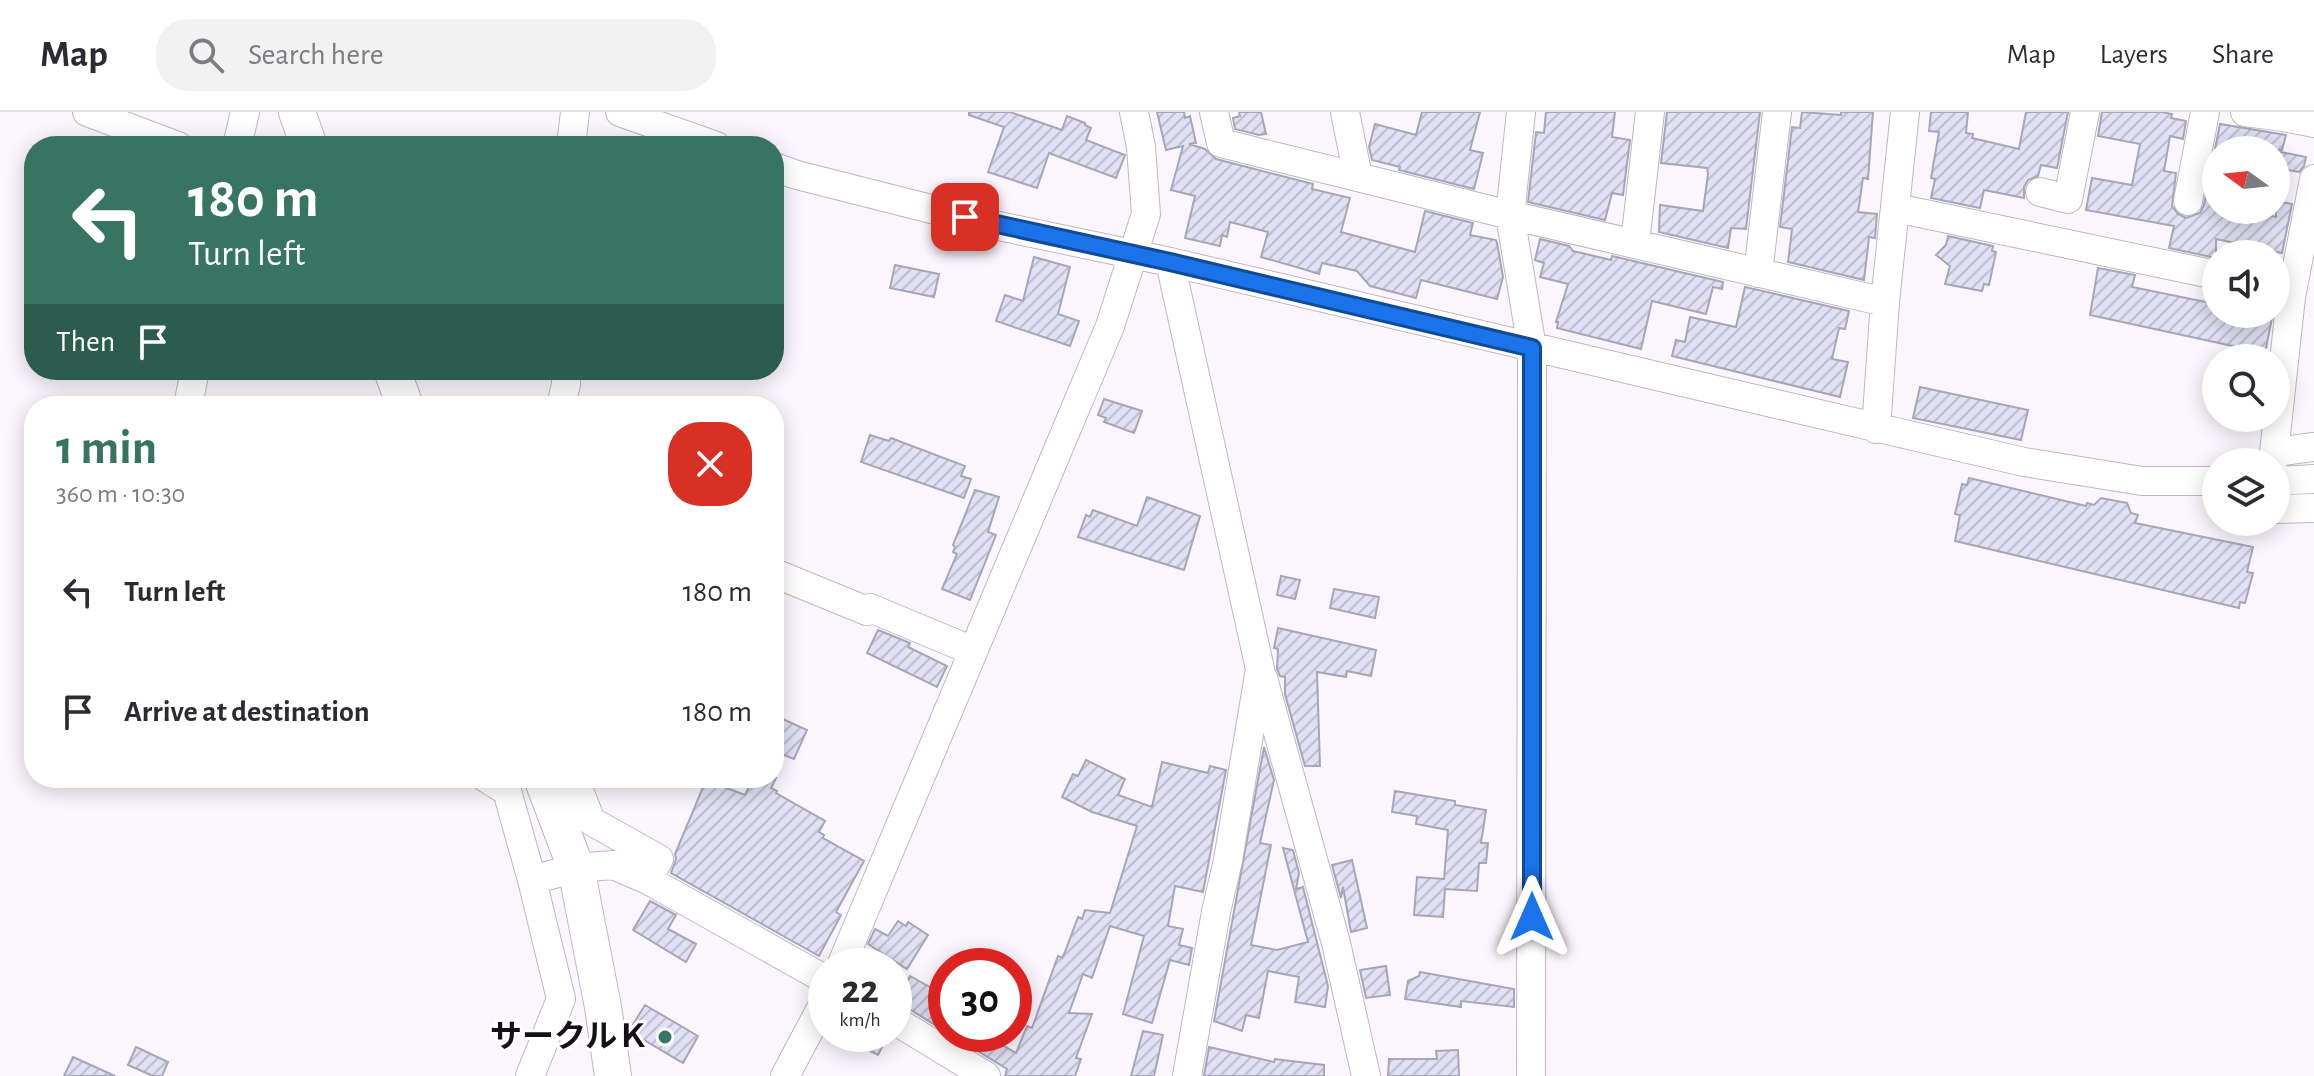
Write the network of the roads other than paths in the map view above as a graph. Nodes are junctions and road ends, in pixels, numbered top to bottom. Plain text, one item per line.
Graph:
1 (87, 112) edge
2 (245, 112) edge
3 (297, 112) edge
4 (575, 112) edge
5 (620, 112) edge
6 (1134, 112) edge
7 (1214, 112) edge
8 (1345, 112) edge
9 (1521, 112) edge
10 (1650, 112) edge
11 (1777, 112) edge
12 (1905, 112) edge
13 (2085, 112) edge
14 (2205, 112) edge
15 (2245, 112) edge
16 (2283, 115) edge
17 (2314, 123) edge
18 (151, 136) edge
19 (239, 136) edge
20 (305, 136) edge
21 (572, 136) edge
22 (688, 136) edge
23 (784, 170) edge
24 (1358, 177) junction
25 (2314, 179) edge
26 (2040, 192) dead end
27 (2188, 201) dead end
28 (1896, 208) junction
29 (1510, 215) junction
30 (1635, 243) junction
31 (1134, 255) junction
32 (1170, 262) junction
33 (2202, 272) edge
34 (1758, 273) junction
35 (2293, 295) edge
36 (1885, 302) junction
37 (1532, 348) junction
38 (1876, 429) junction
39 (2314, 447) edge
40 (2275, 448) edge
41 (2290, 453) edge
42 (2314, 479) edge
43 (2290, 480) edge
44 (2202, 481) edge
45 (2314, 508) edge
46 (2290, 509) edge
47 (784, 577) edge
48 (973, 651) junction
49 (1260, 669) junction
50 (502, 788) edge
51 (546, 788) edge
52 (578, 788) edge
53 (576, 868) junction
54 (532, 880) junction
55 (648, 880) junction
56 (849, 948) edge
57 (808, 970) edge
58 (912, 1031) edge
59 (808, 1033) edge
60 (530, 1076) edge
61 (613, 1076) edge
62 (785, 1076) edge
63 (986, 1076) edge
64 (1187, 1076) edge
65 (1366, 1076) edge
66 (1531, 1076) edge

1 - 18 street
2 - 19 street
3 - 20 main road
4 - 21 street
5 - 22 street
6 - 31 street
7 - 24 street
8 - 24 street
9 - 29 street
10 - 30 street
11 - 34 street
12 - 28 street
13 - 26 street
14 - 27 street
15 - 16 street
16 - 17 street
23 - 31 street
24 - 29 street
25 - 35 street
28 - 33 street
28 - 36 street
29 - 30 street
29 - 37 street
30 - 34 street
31 - 32 street
31 - 48 street
32 - 37 street
32 - 49 street
34 - 36 street
35 - 40 street
36 - 38 street
37 - 38 street
37 - 66 street
38 - 44 street
39 - 41 street
42 - 43 street
45 - 46 street
47 - 48 street
48 - 56 street
49 - 64 street
49 - 65 street
50 - 54 street
51 - 53 main road
52 - 55 street
53 - 54 street
53 - 55 street
53 - 61 main road
54 - 60 street
55 - 57 street
58 - 63 street
59 - 62 street

